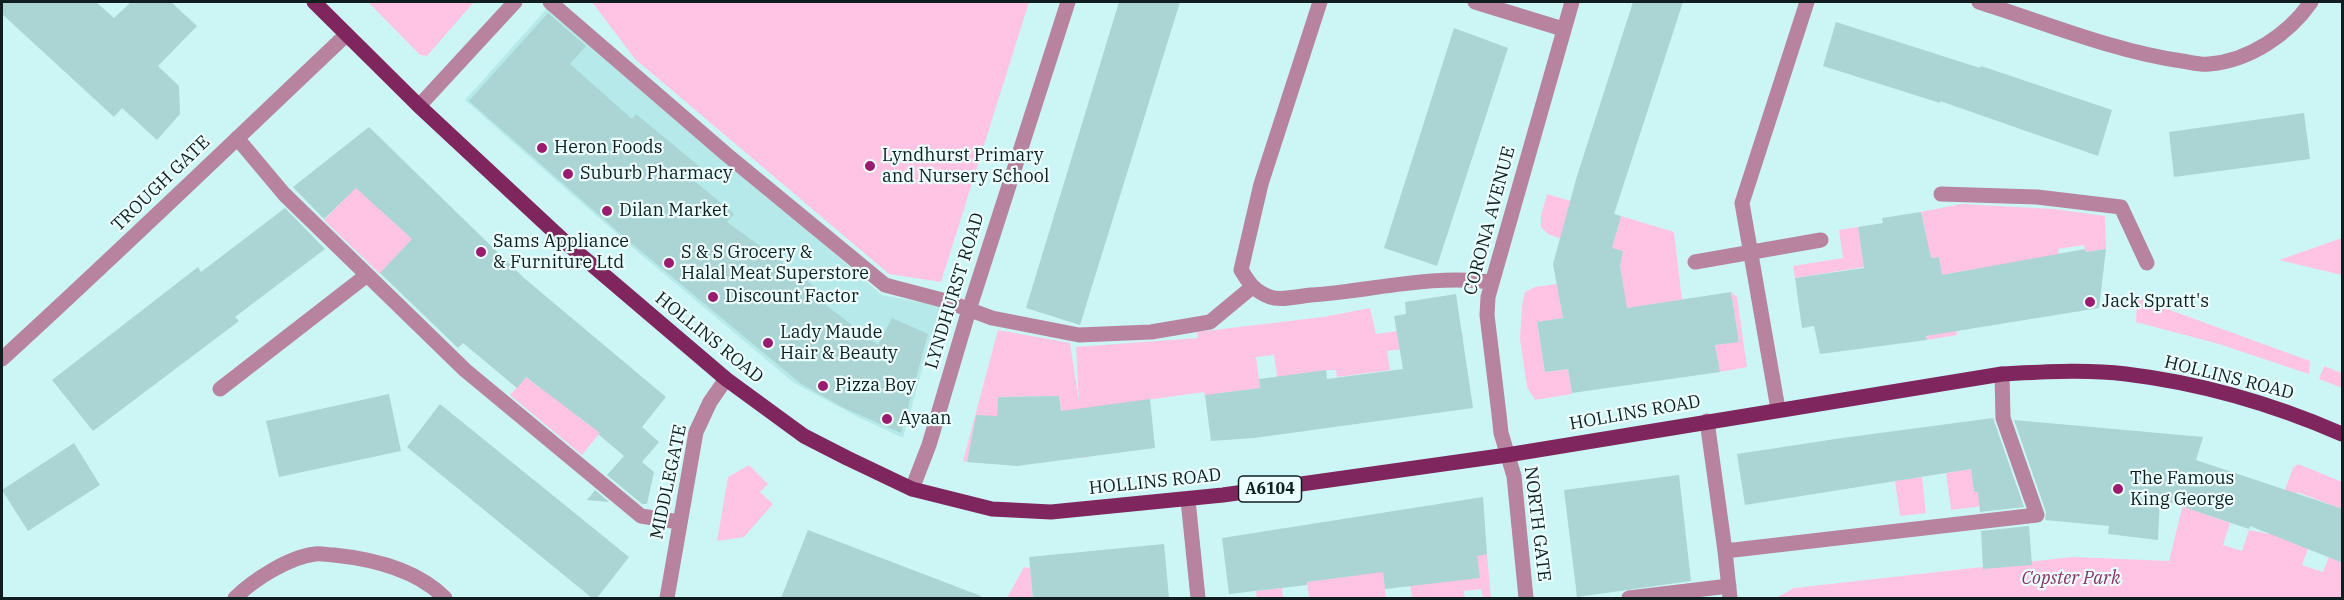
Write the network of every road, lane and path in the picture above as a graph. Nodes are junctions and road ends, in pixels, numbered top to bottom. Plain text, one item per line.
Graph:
1 (314, 2) edge
2 (515, 2) edge
3 (550, 2) edge
4 (1068, 2) edge
5 (1320, 2) edge
6 (1475, 2) edge
7 (1572, 2) edge
8 (1807, 2) edge
9 (1979, 2) edge
10 (2311, 2) edge
11 (1563, 29) junction
12 (346, 35) junction
13 (419, 106) junction
14 (237, 138) junction
15 (1941, 194) dead end
16 (1821, 240) dead end
17 (1751, 252) junction
18 (1695, 262) dead end
19 (2147, 263) dead end
20 (367, 275) junction
21 (1491, 282) junction
22 (1251, 288) junction
23 (969, 310) junction
24 (2, 359) edge
25 (2002, 374) junction
26 (726, 380) junction
27 (220, 389) dead end
28 (1778, 409) junction
29 (1707, 421) junction
30 (2343, 434) edge
31 (1507, 454) junction
32 (912, 489) junction
33 (1188, 500) junction
34 (679, 522) junction
35 (1725, 551) junction
36 (1730, 592) edge
37 (235, 598) edge
38 (445, 598) edge
39 (668, 598) edge
40 (1198, 598) edge
41 (1526, 598) edge
42 (1629, 598) edge

1 - 12 main road, HOLLINS ROAD / A6104
2 - 13 street
3 - 23 street
4 - 23 street, LYNDHURST ROAD
5 - 22 street
6 - 11 street
7 - 11 street, CORONA AVENUE
8 - 17 street
9 - 10 street
11 - 21 street, CORONA AVENUE
12 - 13 main road, HOLLINS ROAD / A6104
12 - 14 street, TROUGH GATE
13 - 26 main road, HOLLINS ROAD / A6104
14 - 20 street
14 - 24 street, TROUGH GATE
15 - 19 street
16 - 17 street
17 - 18 street
17 - 28 street
20 - 27 street
20 - 34 street
21 - 22 street
21 - 31 street, CORONA AVENUE
22 - 23 street
23 - 32 street, LYNDHURST ROAD
25 - 28 main road, HOLLINS ROAD / A6104
25 - 30 main road, HOLLINS ROAD / A6104
25 - 35 street
26 - 32 main road, HOLLINS ROAD / A6104
26 - 34 street, MIDDLEGATE
28 - 29 main road, HOLLINS ROAD / A6104
29 - 31 main road, HOLLINS ROAD / A6104
29 - 35 street
31 - 33 main road, HOLLINS ROAD / A6104
31 - 41 street, NORTH GATE
32 - 33 main road, HOLLINS ROAD / A6104
33 - 40 street
34 - 39 street, MIDDLEGATE
35 - 36 street
36 - 42 street
37 - 38 street

